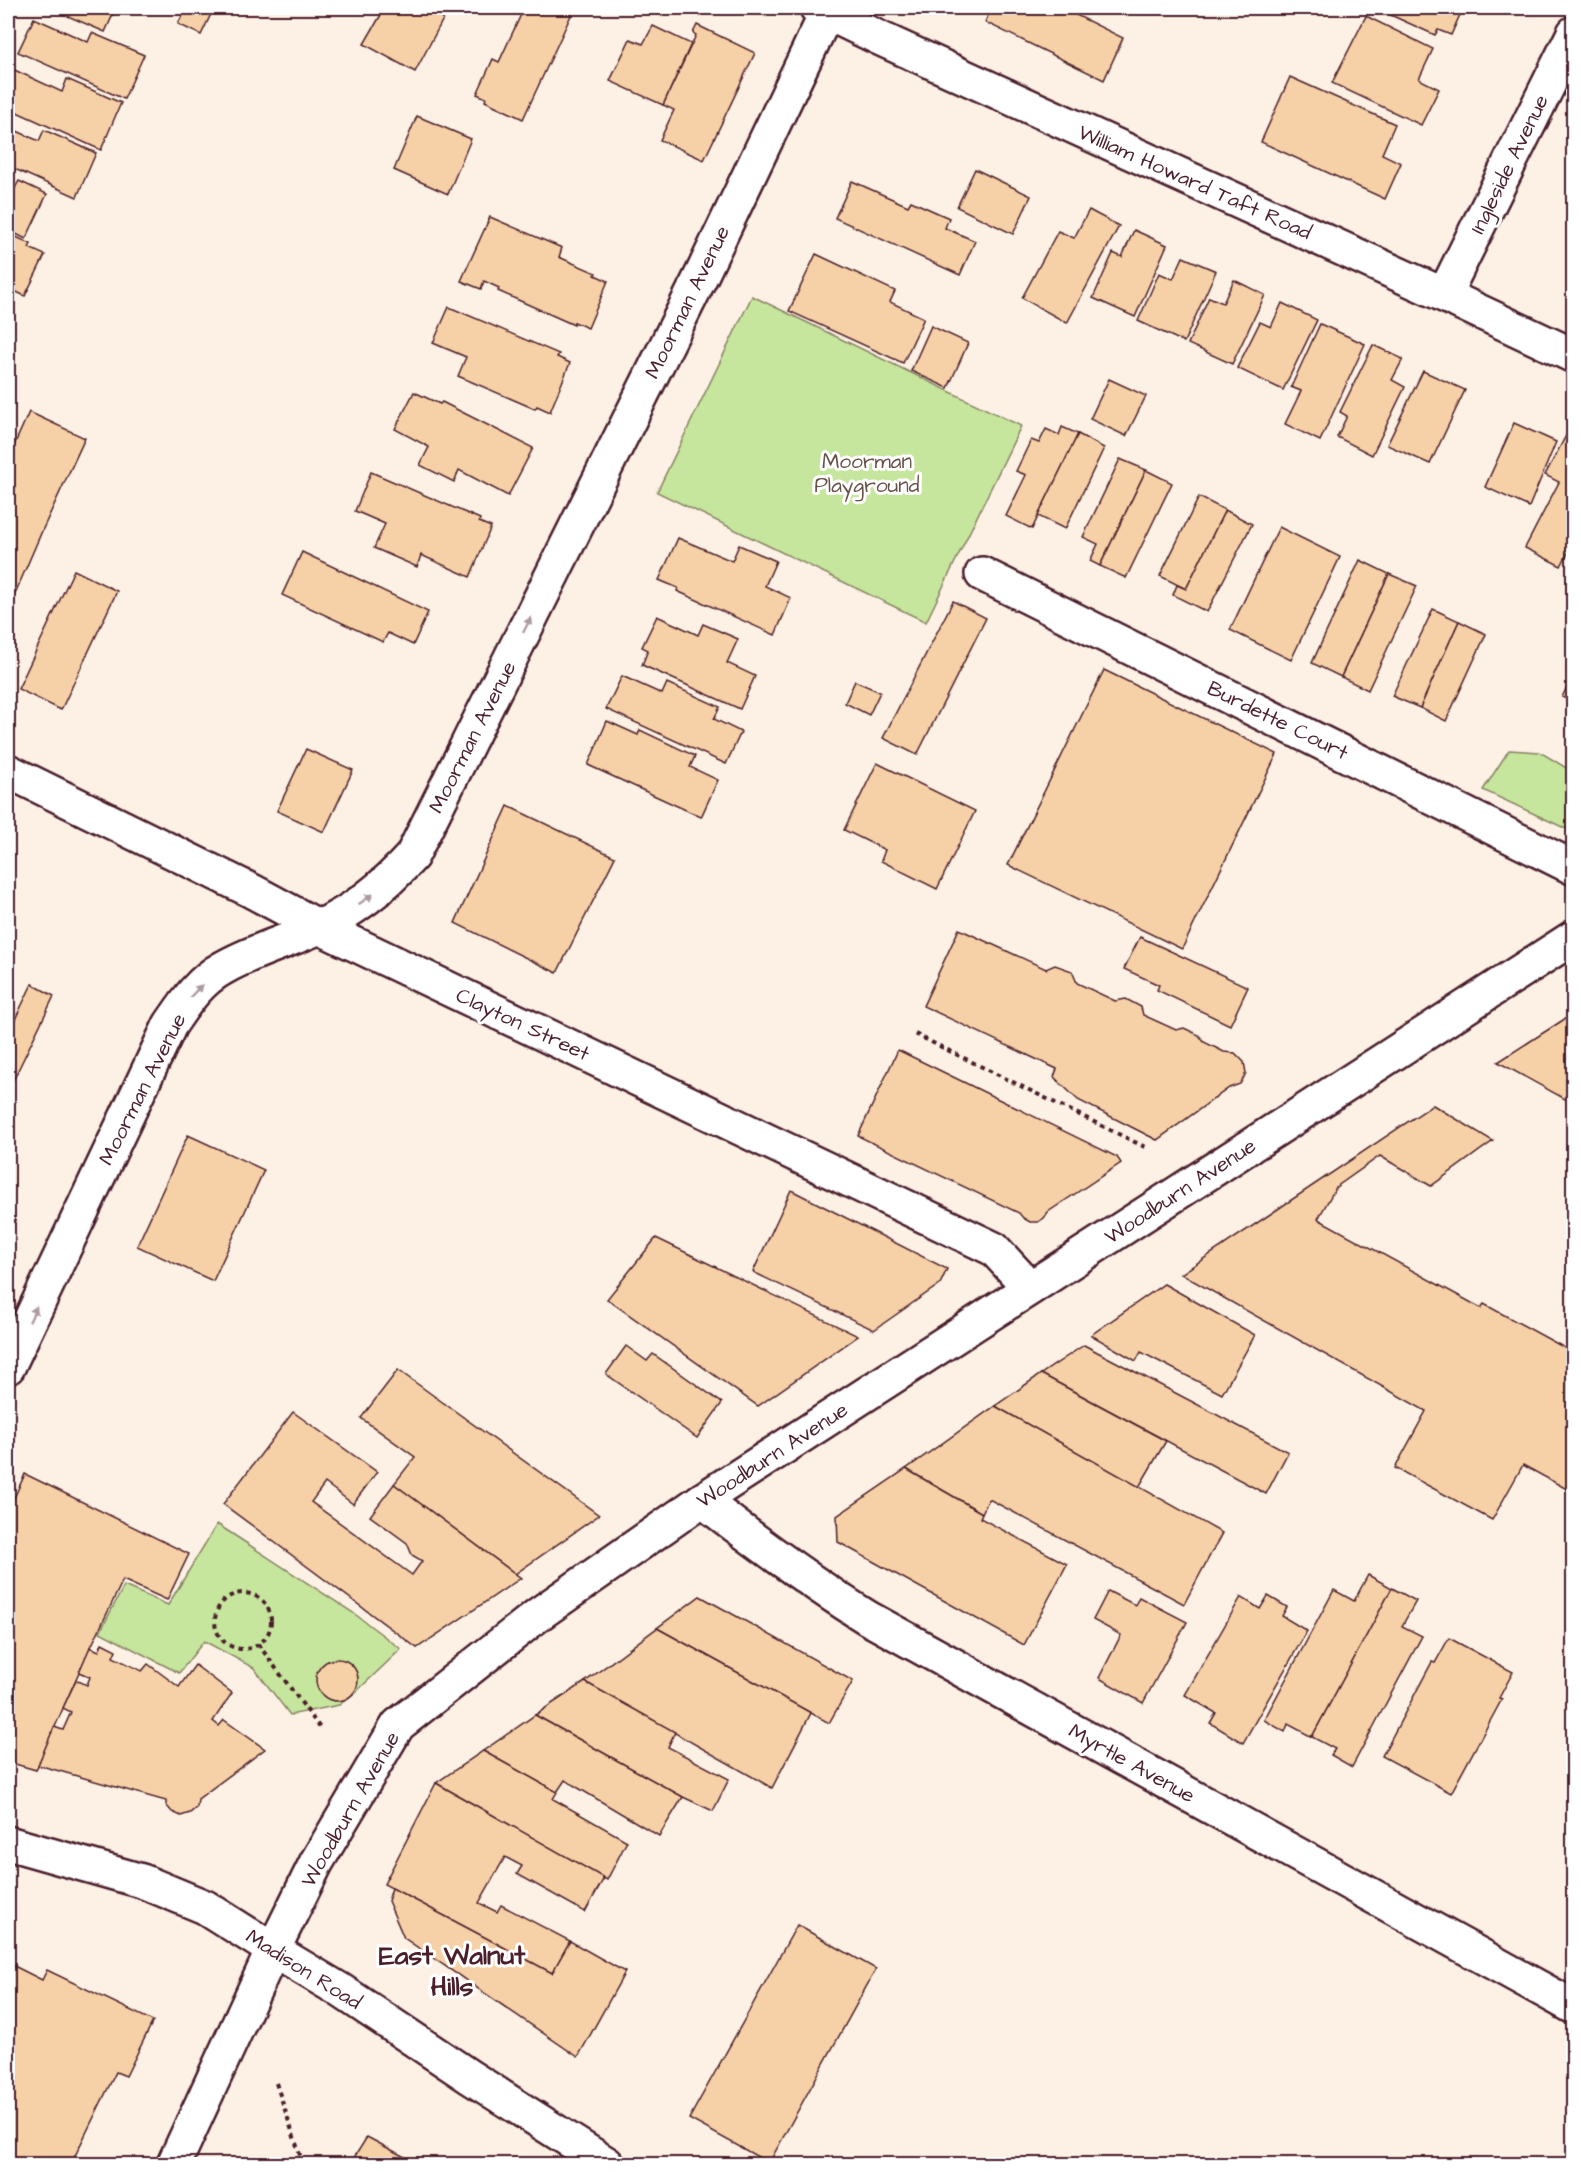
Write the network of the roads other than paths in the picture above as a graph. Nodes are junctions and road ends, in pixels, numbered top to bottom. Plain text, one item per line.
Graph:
1 (824, 9) edge
2 (1574, 33) edge
3 (1444, 295) junction
4 (1574, 356) edge
5 (982, 574) dead end
6 (8, 771) edge
7 (1574, 868) edge
8 (319, 927) junction
9 (1574, 937) edge
10 (1030, 1288) junction
11 (8, 1367) edge
12 (702, 1500) junction
13 (8, 1843) edge
14 (273, 1950) junction
15 (1574, 2007) edge
16 (174, 2164) edge
17 (607, 2164) edge

1 - 3 street, William Howard Taft Road
8 -> 1 street, Moorman Avenue
2 - 3 street, Ingleside Avenue
3 - 4 street, William Howard Taft Road
5 - 7 street, Burdette Court
6 - 8 street, Clayton Street
8 - 10 street, Clayton Street
11 -> 8 street, Moorman Avenue
9 - 10 street, Woodburn Avenue
10 - 12 street, Woodburn Avenue
12 - 14 street, Woodburn Avenue
12 - 15 street, Myrtle Avenue
13 - 14 street, Madison Road
14 - 16 street, Woodburn Avenue
14 - 17 street, Madison Road

